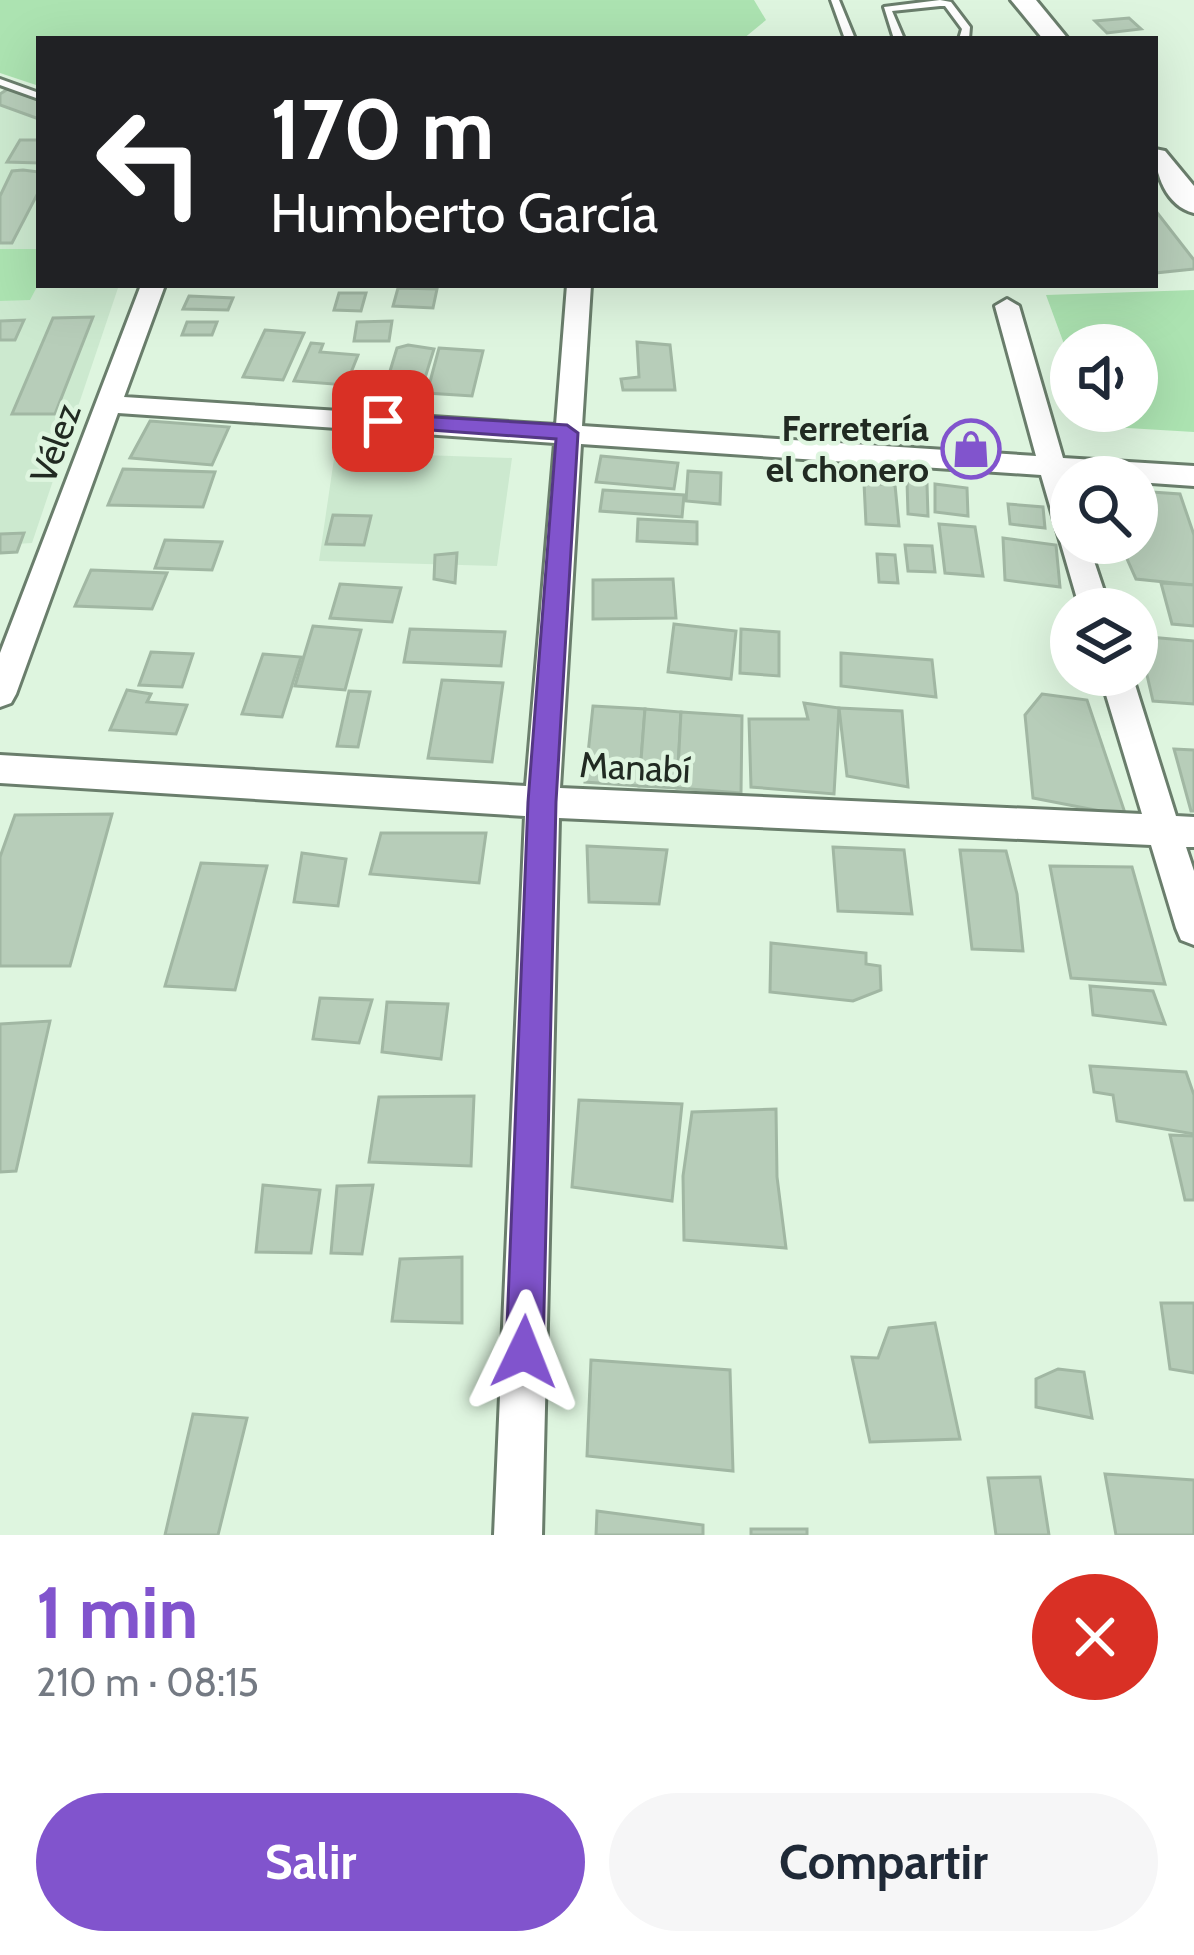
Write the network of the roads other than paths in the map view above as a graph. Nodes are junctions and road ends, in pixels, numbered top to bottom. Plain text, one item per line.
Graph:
1 (835, 0) edge
2 (1023, 0) edge
3 (914, 3) edge
4 (849, 36) edge
5 (897, 36) edge
6 (965, 36) edge
7 (1053, 36) edge
8 (0, 82) edge
9 (36, 95) edge
10 (1158, 161) edge
11 (1194, 204) edge
12 (152, 288) edge
13 (580, 288) edge
14 (1007, 307) dead end
15 (108, 404) junction
16 (567, 433) junction
17 (1050, 466) edge
18 (1050, 470) edge
19 (1158, 474) edge
20 (1194, 476) edge
21 (0, 694) edge
22 (1125, 696) edge
23 (0, 769) edge
24 (542, 802) junction
25 (1180, 831) edge
26 (1194, 928) edge
27 (518, 1535) edge

1 - 4 lane
2 - 7 street
3 - 5 lane
3 - 6 lane
8 - 9 lane
10 - 11 street
12 - 15 street, Vélez
13 - 16 street
14 - 17 street
15 - 16 street
15 - 21 street, Vélez
16 - 18 street
16 - 24 street
19 - 20 street
22 - 25 street
23 - 24 street, Manabí
24 - 25 street, Manabí
24 - 27 street
25 - 26 street

